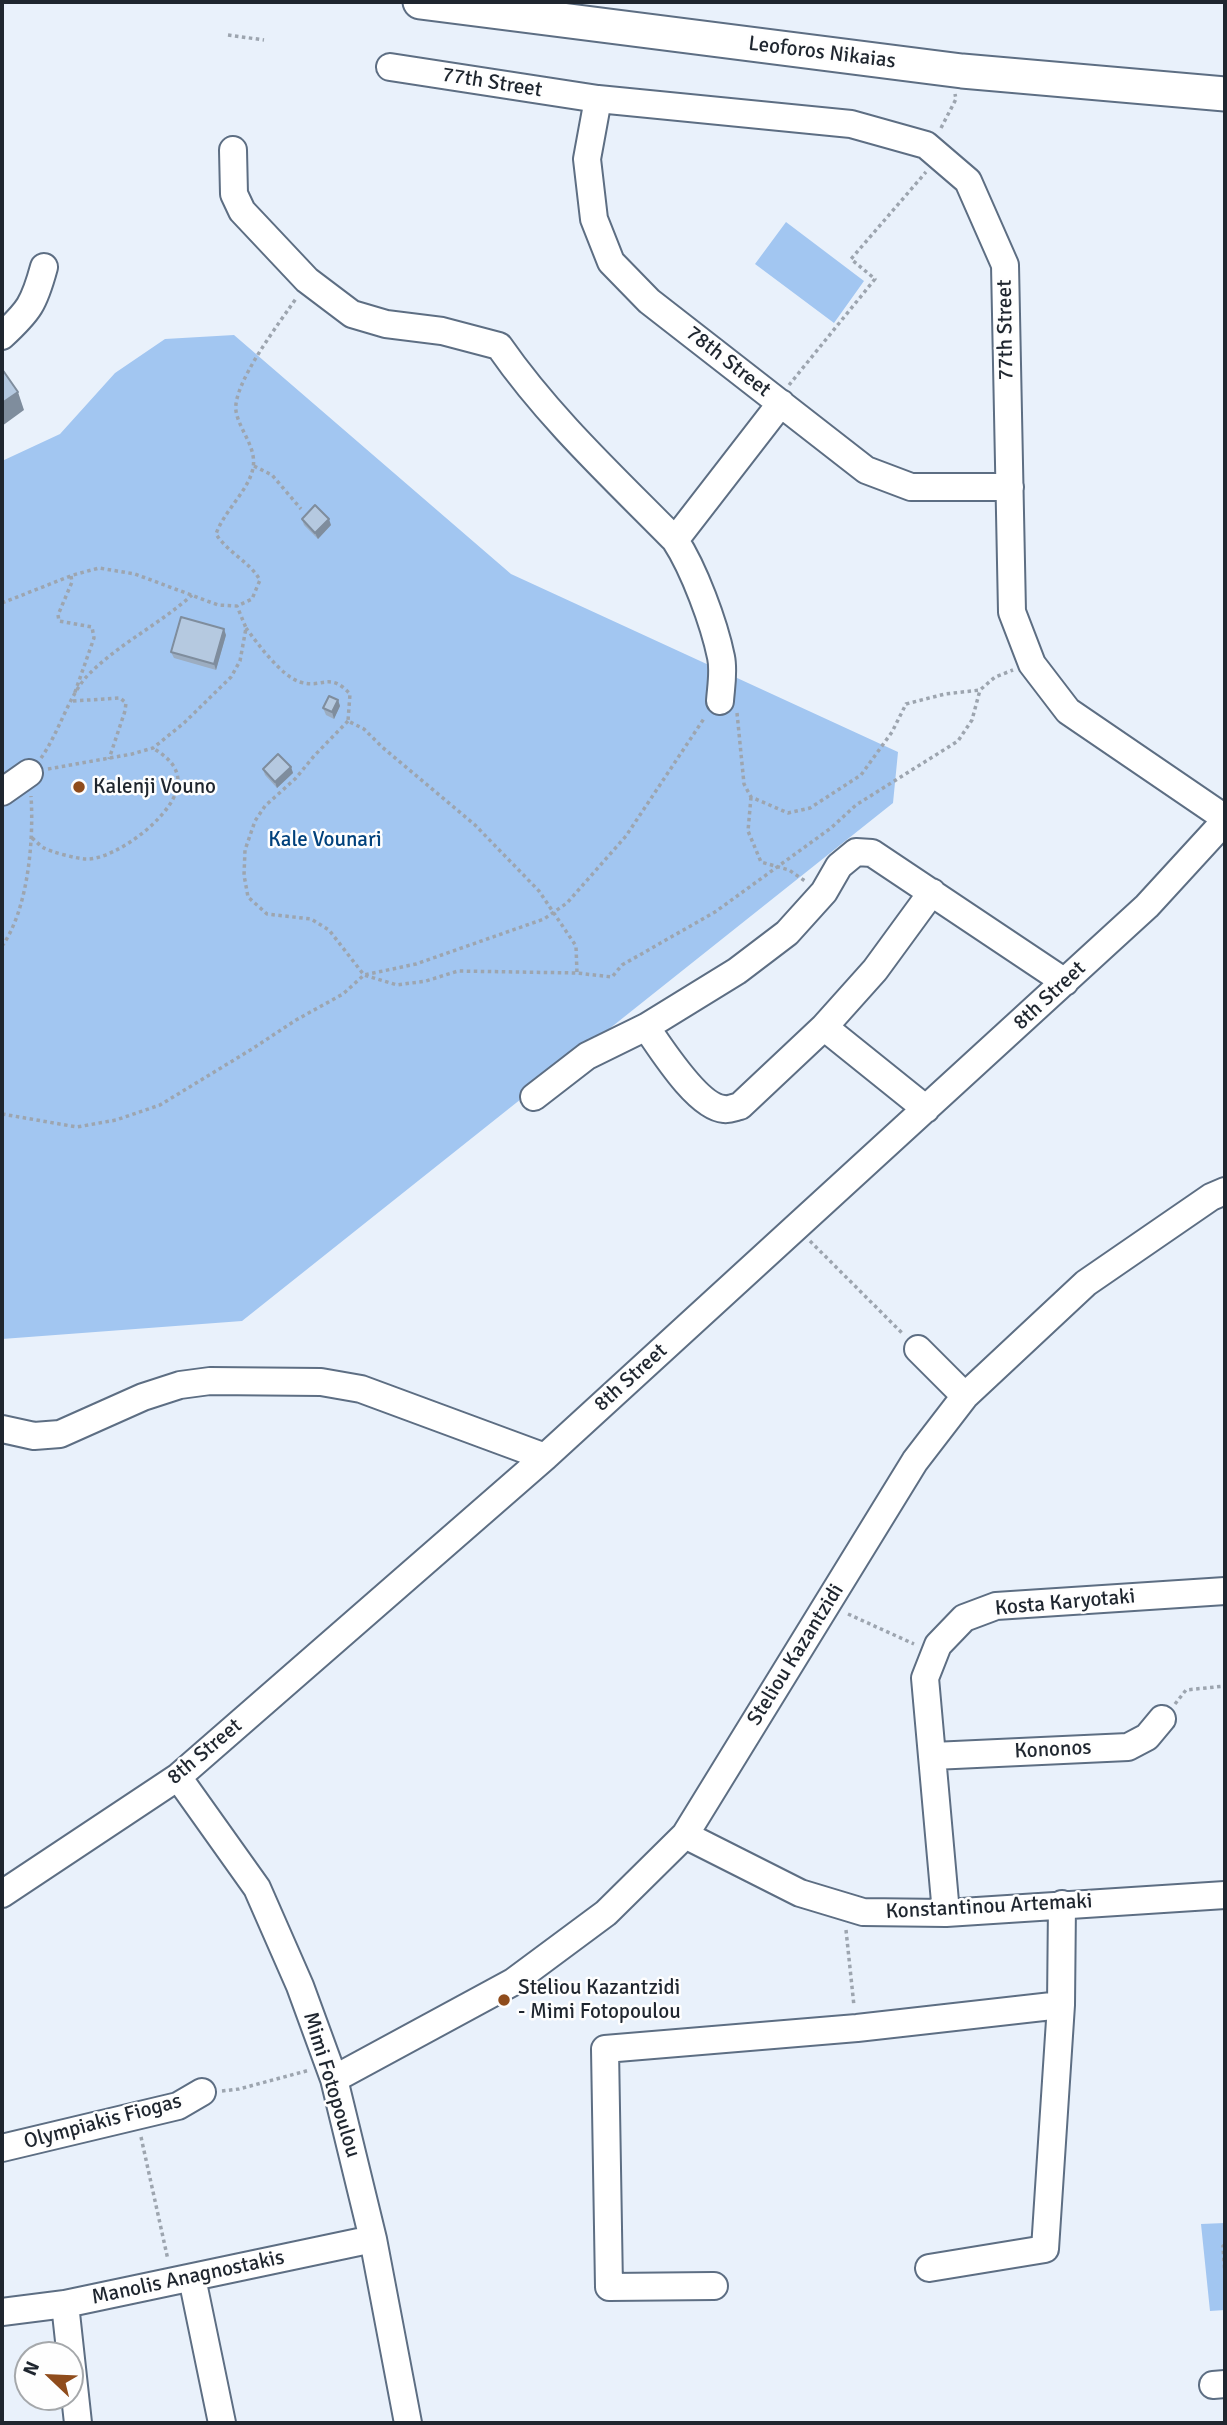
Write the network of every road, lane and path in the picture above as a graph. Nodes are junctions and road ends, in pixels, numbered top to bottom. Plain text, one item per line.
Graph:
1 (420, 2) edge
2 (228, 35) dead end
3 (264, 40) dead end
4 (390, 67) dead end
5 (955, 87) dead end
6 (1225, 94) edge
7 (598, 99) junction
8 (233, 150) dead end
9 (933, 151) junction
10 (44, 267) dead end
11 (307, 280) junction
12 (2, 336) edge
13 (778, 402) junction
14 (254, 466) junction
15 (1010, 487) junction
16 (301, 509) dead end
17 (675, 540) junction
18 (71, 576) junction
19 (193, 595) junction
20 (2, 603) edge
21 (237, 606) junction
22 (246, 628) junction
23 (1032, 664) junction
24 (980, 691) junction
25 (72, 701) junction
26 (720, 701) junction
27 (348, 721) junction
28 (153, 748) junction
29 (109, 759) junction
30 (29, 773) junction
31 (2, 792) edge
32 (751, 797) junction
33 (1225, 819) edge
34 (32, 838) junction
35 (776, 867) junction
36 (824, 892) junction
37 (932, 892) junction
38 (554, 912) junction
39 (2, 946) edge
40 (577, 973) junction
41 (364, 975) junction
42 (1065, 982) junction
43 (646, 1027) junction
44 (824, 1027) junction
45 (534, 1097) dead end
46 (926, 1109) junction
47 (2, 1114) edge
48 (1225, 1191) edge
49 (797, 1227) junction
50 (918, 1349) joint
51 (965, 1396) junction
52 (2, 1429) edge
53 (545, 1457) junction
54 (1225, 1591) edge
55 (827, 1605) junction
56 (935, 1653) junction
57 (1225, 1686) edge
58 (1162, 1719) joint
59 (933, 1756) junction
60 (178, 1777) junction
61 (685, 1835) junction
62 (2, 1894) edge
63 (1225, 1895) edge
64 (1062, 1904) junction
65 (844, 1906) junction
66 (946, 1913) junction
67 (1061, 2005) junction
68 (857, 2028) junction
69 (331, 2073) junction
70 (202, 2092) joint
71 (136, 2116) junction
72 (2, 2148) edge
73 (373, 2239) junction
74 (1225, 2245) edge
75 (929, 2268) dead end
76 (1225, 2274) edge
77 (183, 2280) junction
78 (714, 2286) dead end
79 (65, 2304) junction
80 (2, 2312) edge
81 (78, 2423) edge
82 (222, 2423) edge
83 (408, 2423) edge

1 - 6 main road, Leoforos Nikaias
2 - 3 path
4 - 7 street, 77th Street
5 - 9 path
7 - 9 street, 77th Street
7 - 13 street, 78th Street
8 - 11 street
9 - 13 path
9 - 15 street, 77th Street
10 - 12 street
11 - 14 path
11 - 17 street
13 - 15 street, 78th Street
13 - 17 street
14 - 16 path
14 - 21 path
15 - 23 street, 77th Street
17 - 26 street
18 - 19 path
18 - 20 path
18 - 25 path
19 - 21 path
19 - 25 path
21 - 22 path
22 - 27 path
22 - 28 path
23 - 24 path
23 - 33 street, 77th Street
24 - 32 path
24 - 35 path
25 - 29 path
25 - 30 path
26 - 32 path
26 - 38 path
27 - 38 path
27 - 41 path
28 - 29 path
28 - 34 path
29 - 30 path
30 - 31 street
30 - 34 path
32 - 35 path
33 - 42 street, 8th Street
34 - 39 path
35 - 36 path
35 - 40 path
36 - 37 street
36 - 43 street
37 - 42 street
37 - 44 street
38 - 40 path
38 - 41 path
40 - 41 path
41 - 47 path
42 - 46 street, 8th Street
43 - 44 street
43 - 45 street
44 - 46 street
46 - 49 street, 8th Street
48 - 51 street, Steliou Kazantzidi
49 - 50 path
49 - 53 street, 8th Street
50 - 51 street
51 - 55 street, Steliou Kazantzidi
52 - 53 street
53 - 60 street, 8th Street
54 - 56 street, Kosta Karyotaki
55 - 56 path
55 - 61 street, Steliou Kazantzidi
56 - 59 street, Kosta Karyotaki
57 - 58 path
58 - 59 street, Kononos
59 - 66 street, Kosta Karyotaki
60 - 62 street, 8th Street
60 - 69 street, Mimi Fotopoulou
61 - 65 street, Konstantinou Artemaki
61 - 69 street, Steliou Kazantzidi
63 - 64 street, Konstantinou Artemaki
64 - 66 street, Konstantinou Artemaki
64 - 67 street
65 - 66 street, Konstantinou Artemaki
65 - 68 path
67 - 68 street
67 - 75 street
68 - 78 street
69 - 70 path
69 - 73 street, Mimi Fotopoulou
70 - 71 street, Olympiakis Fiogas
71 - 72 street, Olympiakis Fiogas
71 - 77 path
73 - 77 street, Manolis Anagnostakis
73 - 83 street, Mimi Fotopoulou
74 - 76 path
77 - 79 street, Manolis Anagnostakis
77 - 82 street
79 - 80 street, Manolis Anagnostakis
79 - 81 street

